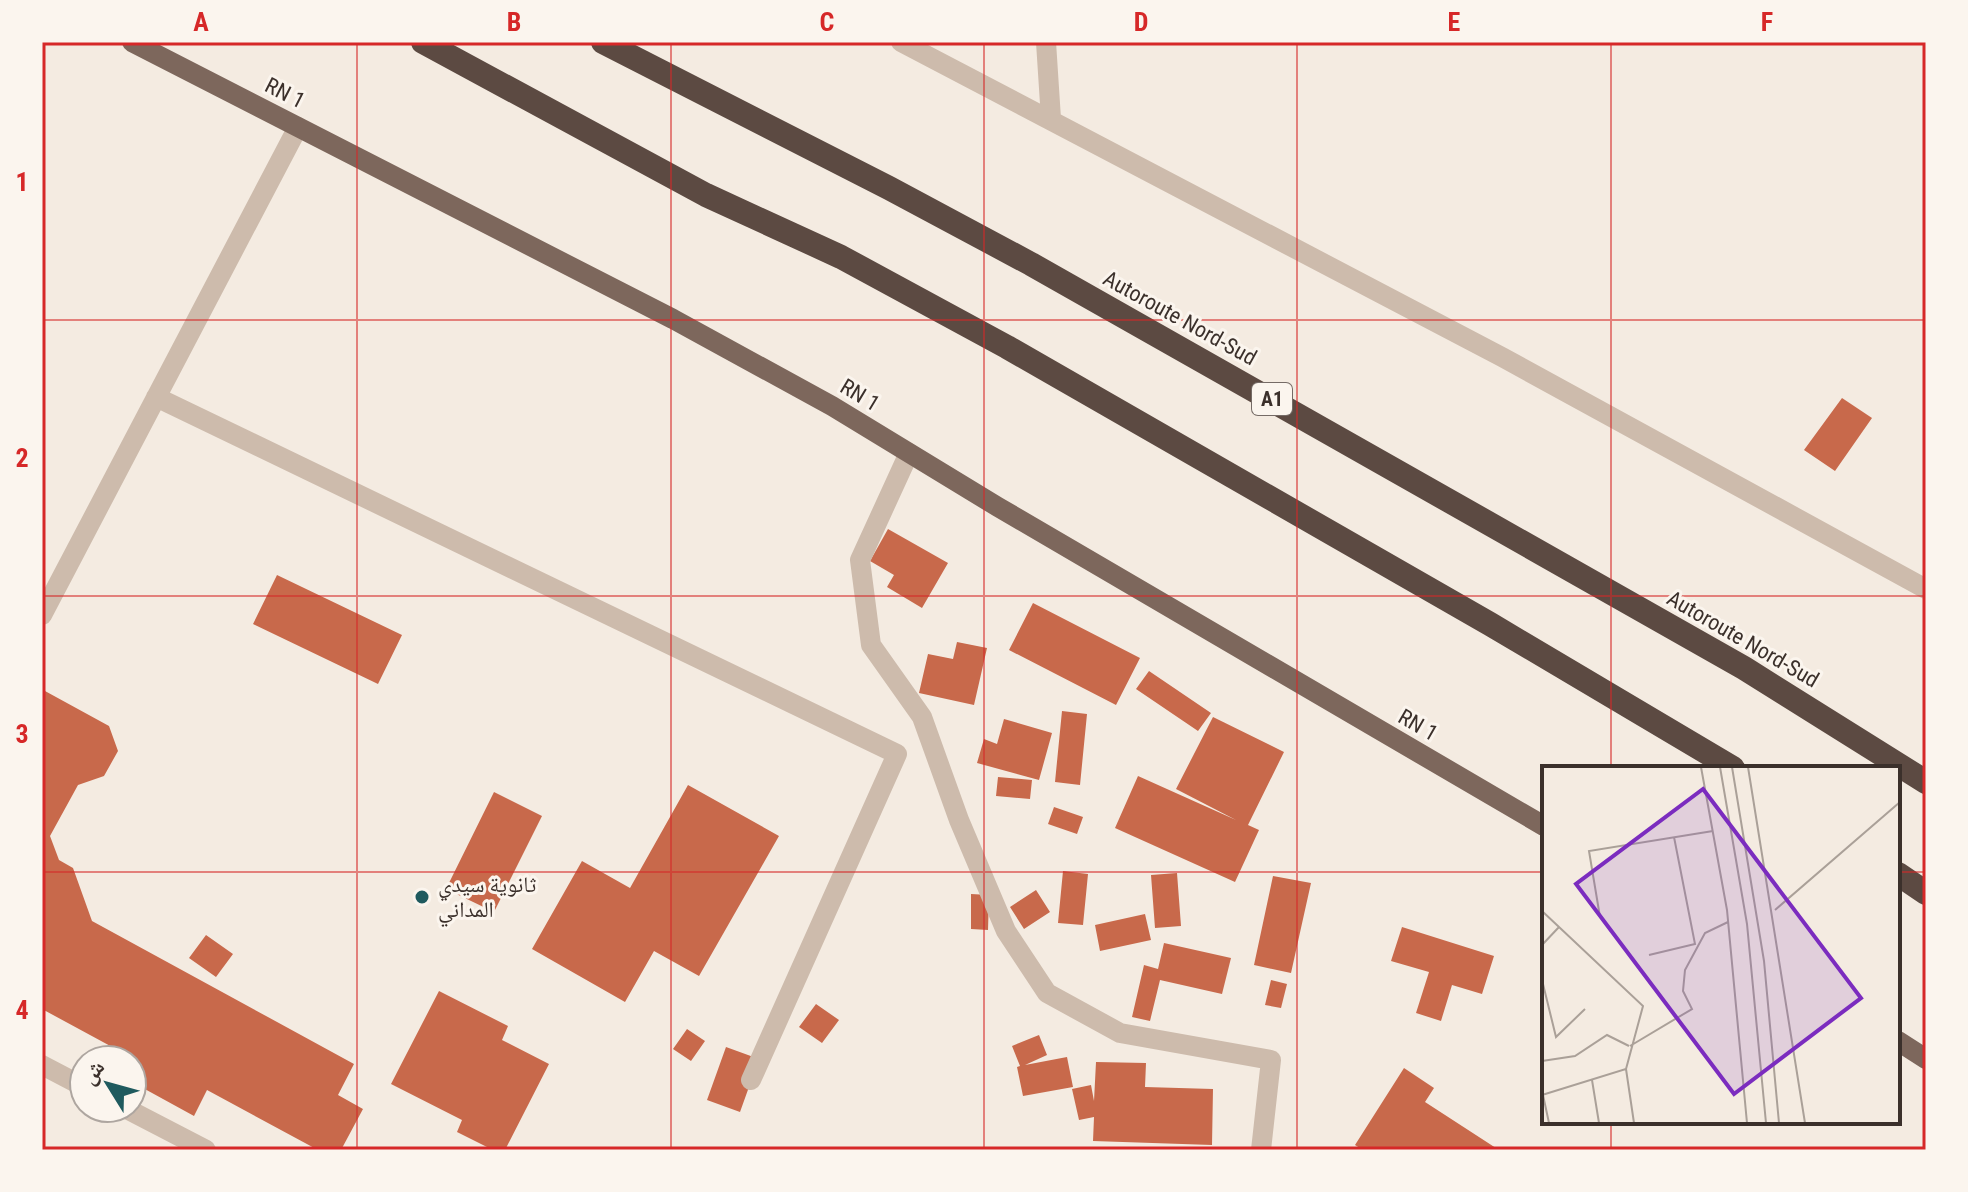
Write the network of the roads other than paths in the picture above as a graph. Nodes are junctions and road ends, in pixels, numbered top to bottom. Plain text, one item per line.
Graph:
1 (132, 42) edge
2 (423, 42) edge
3 (603, 42) edge
4 (901, 42) edge
5 (1046, 42) edge
6 (1051, 119) junction
7 (298, 127) junction
8 (156, 397) junction
9 (909, 453) junction
10 (1926, 589) edge
11 (42, 615) edge
12 (1730, 766) edge
13 (1926, 782) edge
14 (1542, 825) edge
15 (1900, 875) edge
16 (1926, 893) edge
17 (1900, 1042) edge
18 (1926, 1059) edge
19 (42, 1065) edge
20 (68, 1079) edge
21 (751, 1080) dead end
22 (148, 1120) edge
23 (206, 1150) edge
24 (1261, 1150) edge

1 - 7 main road, RN 1
2 - 12 highway
3 - 13 highway, Autoroute Nord-Sud / A1
4 - 6 street
5 - 6 street
6 - 10 street
7 - 8 street
7 - 9 main road, RN 1
8 - 11 street
8 - 21 street
9 - 14 main road, RN 1
9 - 24 street
15 - 16 highway
17 - 18 main road
19 - 20 street
22 - 23 street

